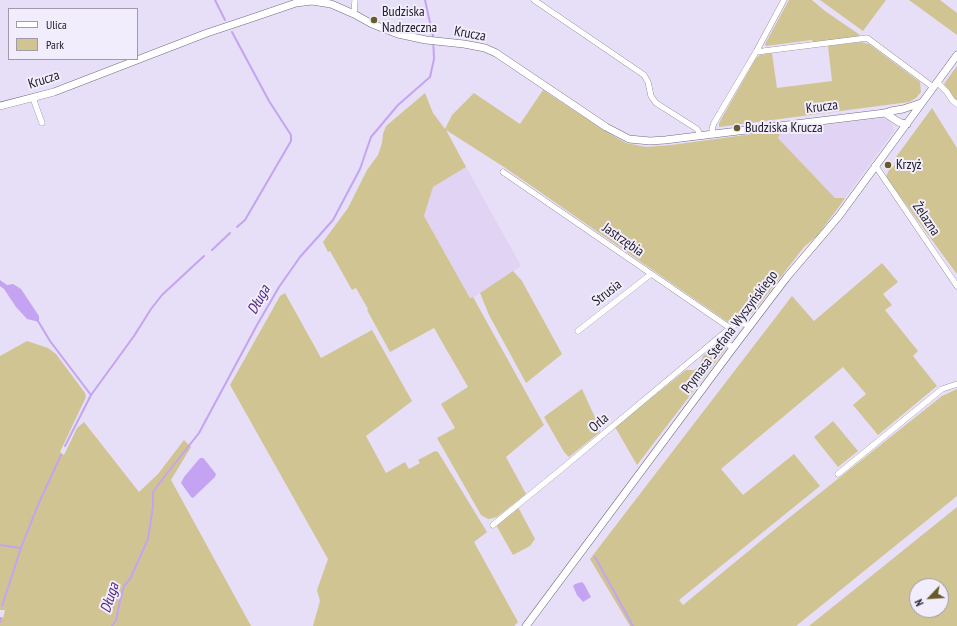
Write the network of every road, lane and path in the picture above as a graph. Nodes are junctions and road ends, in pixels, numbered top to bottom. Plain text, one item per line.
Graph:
1 (355, 0) edge
2 (534, 0) edge
3 (784, 0) edge
4 (354, 14) junction
5 (756, 52) junction
6 (957, 55) edge
7 (137, 60) edge
8 (138, 60) edge
9 (935, 85) junction
10 (33, 98) junction
11 (921, 103) junction
12 (957, 104) edge
13 (0, 106) edge
14 (895, 110) junction
15 (885, 113) junction
16 (42, 124) dead end
17 (906, 124) junction
18 (713, 134) junction
19 (701, 136) junction
20 (875, 165) junction
21 (503, 172) dead end
22 (651, 274) junction
23 (957, 286) edge
24 (750, 326) junction
25 (730, 328) junction
26 (578, 331) dead end
27 (719, 337) junction
28 (733, 348) junction
29 (957, 384) edge
30 (838, 474) dead end
31 (493, 525) dead end
32 (526, 626) edge

1 - 4 street
2 - 19 street
3 - 5 street
4 - 8 street, Krucza
4 - 19 street, Krucza
5 - 9 street
5 - 18 street
6 - 9 street, Prymasa Stefana Wyszyńskiego
7 - 10 street, Krucza
9 - 11 street, Prymasa Stefana Wyszyńskiego
9 - 12 street
10 - 13 street, Krucza
10 - 16 street
11 - 14 street, Krucza
11 - 17 street, Prymasa Stefana Wyszyńskiego
14 - 15 street, Krucza
14 - 17 street
15 - 17 street
15 - 18 street, Krucza
17 - 20 street, Prymasa Stefana Wyszyńskiego
18 - 19 street, Krucza
20 - 23 street, Żelazna
20 - 24 street, Prymasa Stefana Wyszyńskiego
21 - 22 street, Jastrzębia
22 - 25 street, Jastrzębia
22 - 26 street, Strusia
24 - 25 street
24 - 28 street, Prymasa Stefana Wyszyńskiego
25 - 27 street, Orla
27 - 28 street
27 - 31 street, Orla
28 - 32 street, Prymasa Stefana Wyszyńskiego
29 - 30 street

